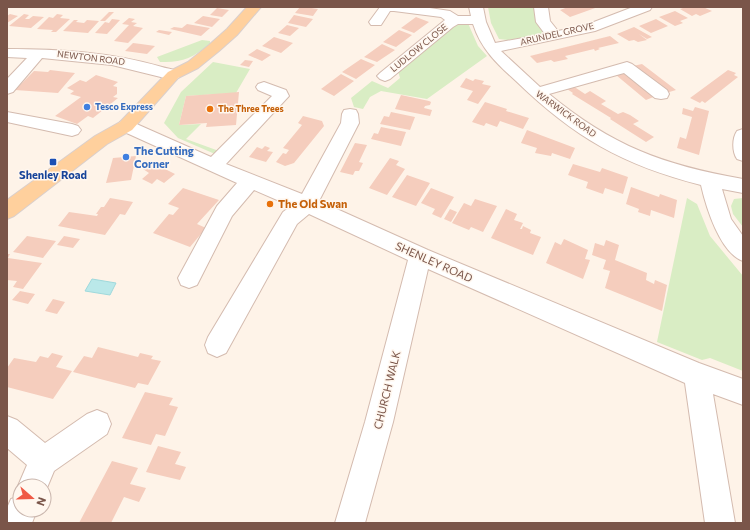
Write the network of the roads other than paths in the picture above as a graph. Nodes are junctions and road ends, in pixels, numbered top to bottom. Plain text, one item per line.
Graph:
1 (254, 7) edge
2 (394, 7) edge
3 (541, 7) edge
4 (645, 7) edge
5 (476, 13) edge
6 (455, 20) junction
7 (376, 22) dead end
8 (555, 36) junction
9 (491, 48) junction
10 (7, 53) edge
11 (38, 53) junction
12 (173, 75) junction
13 (385, 76) dead end
14 (264, 87) dead end
15 (7, 89) edge
16 (536, 93) junction
17 (661, 94) dead end
18 (350, 114) dead end
19 (7, 118) edge
20 (126, 126) junction
21 (72, 130) dead end
22 (743, 136) edge
23 (743, 155) edge
24 (213, 166) junction
25 (710, 180) junction
26 (251, 181) junction
27 (743, 186) edge
28 (307, 204) junction
29 (7, 211) edge
30 (743, 252) edge
31 (420, 256) junction
32 (189, 278) dead end
33 (217, 345) dead end
34 (698, 375) junction
35 (743, 392) edge
36 (97, 424) dead end
37 (7, 430) edge
38 (38, 474) edge
39 (350, 523) edge
40 (720, 523) edge

1 - 12 main road
2 - 6 street
2 - 7 street
3 - 8 street
4 - 8 street, ARUNDEL GROVE
5 - 6 street, LUDLOW CLOSE
5 - 9 street, WARWICK ROAD
6 - 13 street, LUDLOW CLOSE
8 - 9 street, ARUNDEL GROVE
9 - 16 street, WARWICK ROAD
10 - 11 street, NEWTON ROAD
11 - 12 street, NEWTON ROAD
11 - 15 street
12 - 20 main road
14 - 24 street
16 - 17 street
16 - 25 street, WARWICK ROAD
18 - 28 street
19 - 21 street
20 - 24 street, SHENLEY ROAD
20 - 29 main road
22 - 23 street
24 - 26 street, SHENLEY ROAD
25 - 27 street, WARWICK ROAD
25 - 30 street
26 - 28 street, SHENLEY ROAD
26 - 32 street
28 - 31 street, SHENLEY ROAD
28 - 33 street
31 - 34 street, SHENLEY ROAD
31 - 39 street, CHURCH WALK
34 - 35 street, SHENLEY ROAD
34 - 40 street
36 - 38 street
37 - 38 street

